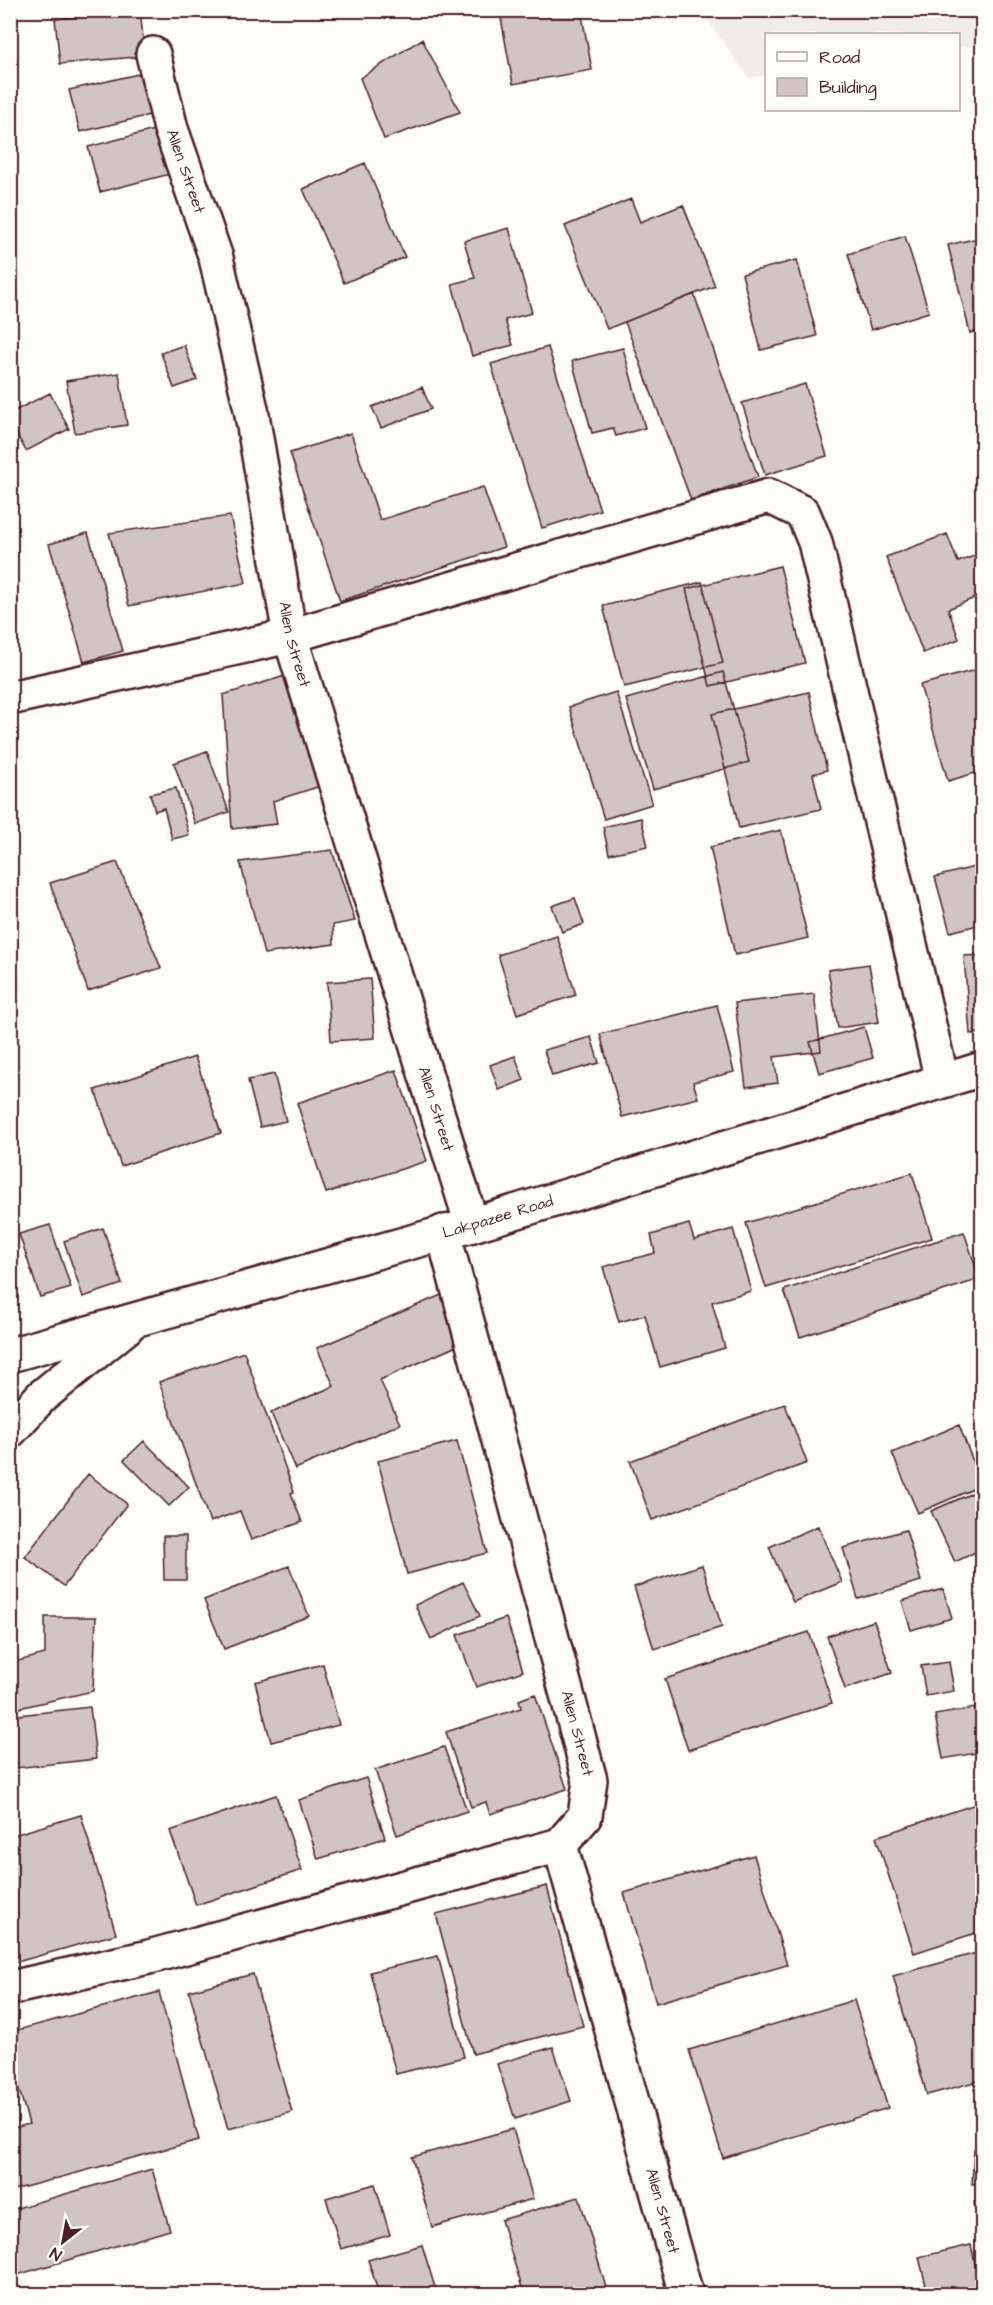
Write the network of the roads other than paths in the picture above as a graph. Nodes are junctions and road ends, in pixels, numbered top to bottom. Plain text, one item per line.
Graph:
1 (153, 54) dead end
2 (290, 636) junction
3 (10, 698) edge
4 (982, 1069) edge
5 (942, 1080) junction
6 (458, 1228) junction
7 (139, 1317) junction
8 (10, 1355) edge
9 (10, 1431) edge
10 (560, 1845) junction
11 (10, 1988) edge
12 (686, 2295) edge

1 - 2 street, Allen Street
2 - 3 street
2 - 5 street
2 - 6 street, Allen Street
4 - 5 street, Lakpazee Road
5 - 6 street, Lakpazee Road
6 - 7 street, Lakpazee Road
6 - 10 street, Allen Street
7 - 8 street, Lakpazee Road
7 - 9 street
10 - 11 street
10 - 12 street, Allen Street

